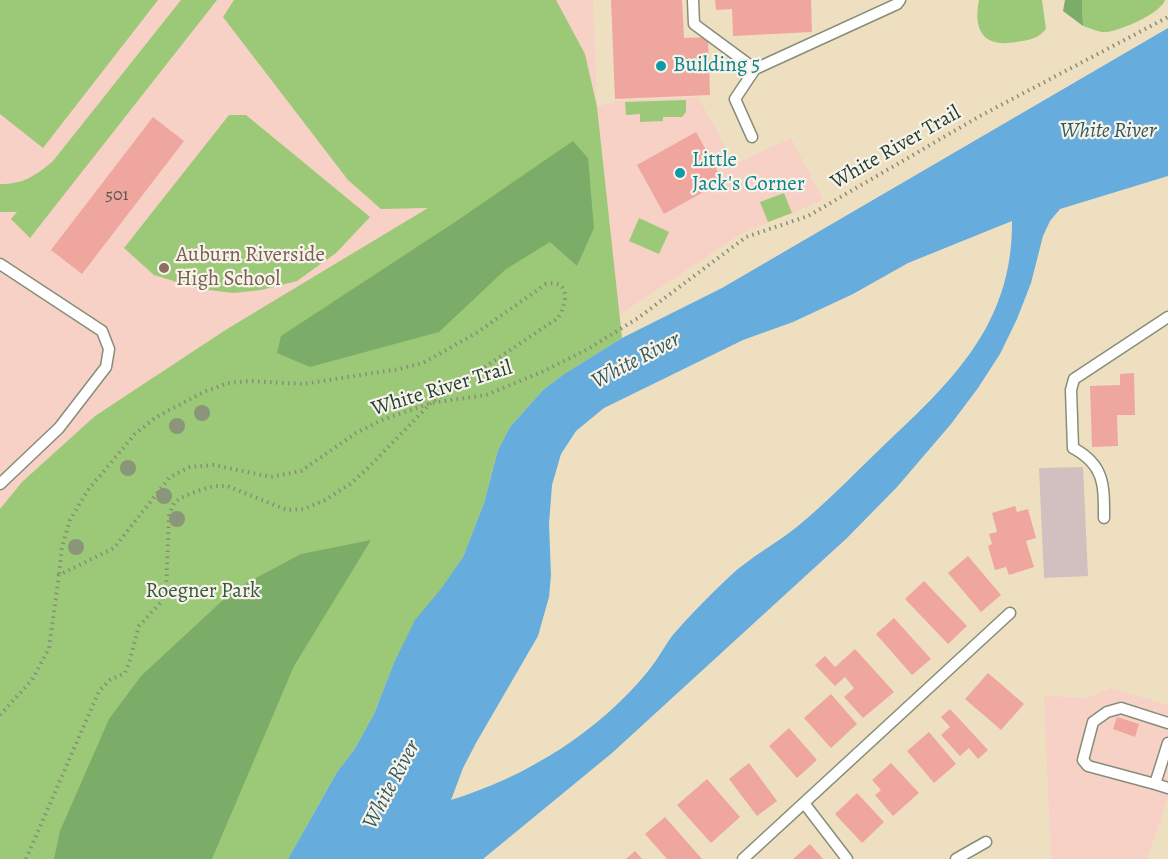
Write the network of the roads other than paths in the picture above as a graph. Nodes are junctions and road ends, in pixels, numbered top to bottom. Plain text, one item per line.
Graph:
1 (693, 0) edge
2 (900, 0) edge
3 (755, 69) junction
4 (752, 137) dead end
5 (0, 264) edge
6 (1168, 317) edge
7 (0, 484) edge
8 (1104, 518) dead end
9 (1010, 613) dead end
10 (1168, 723) edge
11 (1168, 743) edge
12 (1155, 784) junction
13 (1168, 788) edge
14 (804, 803) junction
15 (986, 842) dead end
16 (743, 859) edge
17 (847, 859) edge
18 (956, 859) edge

1 - 3 lane
2 - 3 lane
3 - 4 lane
5 - 7 lane
6 - 8 lane
9 - 14 lane
10 - 12 lane
11 - 12 lane
12 - 13 lane
14 - 16 lane
14 - 17 lane
15 - 18 lane

